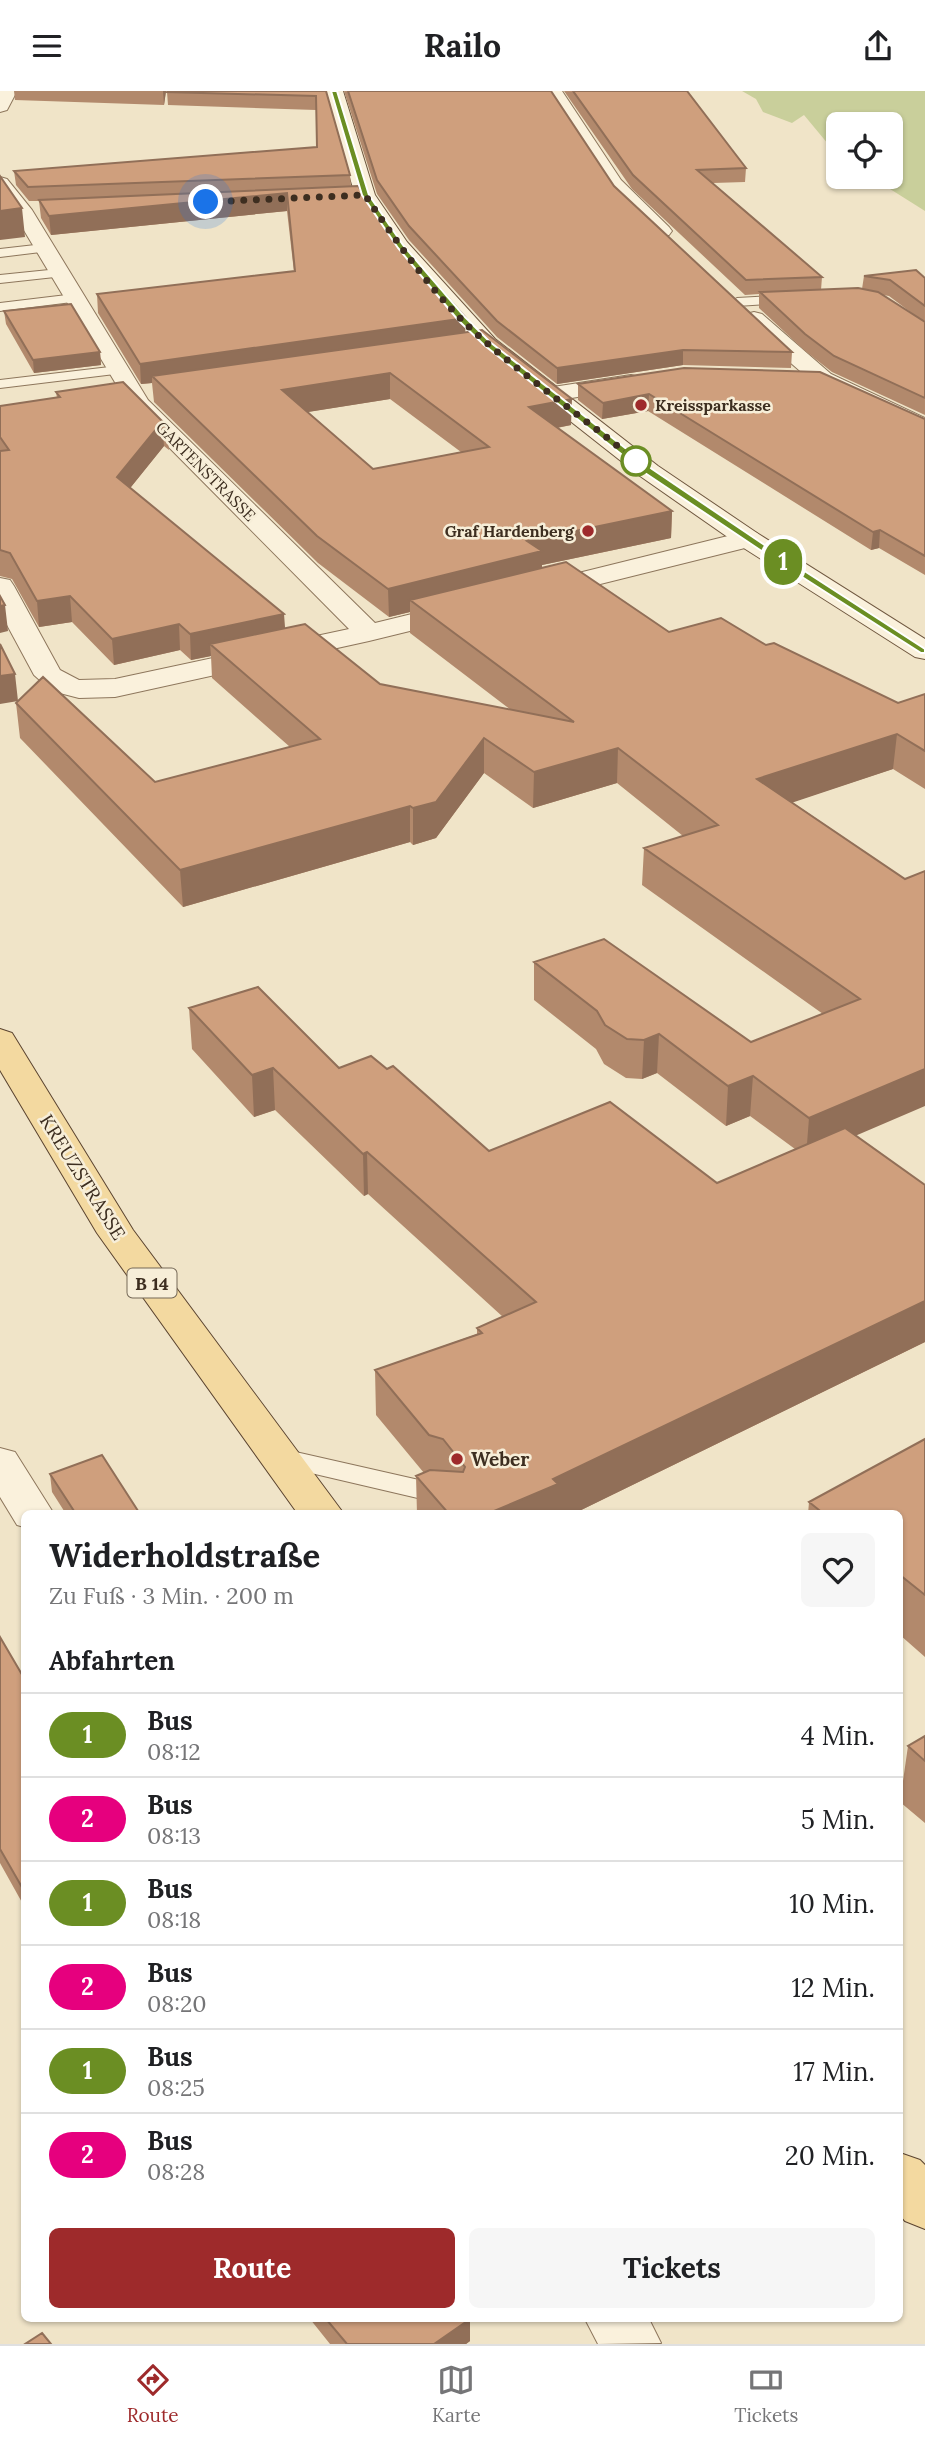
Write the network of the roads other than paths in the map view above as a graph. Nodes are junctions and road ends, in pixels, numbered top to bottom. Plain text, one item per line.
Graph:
1 (8, 91) edge
2 (334, 91) edge
3 (553, 91) edge
4 (0, 106) edge
5 (0, 183) edge
6 (365, 195) junction
7 (338, 196) edge
8 (49, 209) edge
9 (22, 210) junction
10 (44, 248) junction
11 (680, 248) edge
12 (0, 253) edge
13 (59, 273) junction
14 (0, 279) edge
15 (718, 284) edge
16 (75, 298) junction
17 (803, 298) edge
18 (737, 302) junction
19 (0, 307) edge
20 (487, 344) junction
21 (460, 347) edge
22 (118, 370) junction
23 (654, 378) edge
24 (795, 379) edge
25 (823, 380) junction
26 (0, 384) edge
27 (160, 390) edge
28 (553, 394) junction
29 (120, 396) junction
30 (925, 427) edge
31 (748, 539) junction
32 (0, 586) edge
33 (518, 596) edge
34 (491, 603) edge
35 (369, 633) junction
36 (925, 651) edge
37 (0, 1040) edge
38 (278, 1457) junction
39 (0, 1462) edge
40 (30, 1510) edge
41 (319, 1510) edge
42 (446, 1510) edge
43 (903, 2180) edge
44 (925, 2204) edge

1 - 4 street
2 - 6 street
3 - 11 street
5 - 9 street, GARTENSTRASSE
6 - 7 street
6 - 20 street
8 - 9 street
9 - 10 street, GARTENSTRASSE
10 - 12 lane
10 - 13 street, GARTENSTRASSE
13 - 14 lane
13 - 16 street, GARTENSTRASSE
15 - 18 street
16 - 19 lane
16 - 22 street, GARTENSTRASSE
17 - 18 lane
18 - 25 street
20 - 21 street
20 - 28 street
22 - 26 lane
22 - 29 street, GARTENSTRASSE
23 - 28 street
24 - 25 street
25 - 30 street
27 - 29 street
28 - 31 street
29 - 35 street, GARTENSTRASSE
31 - 33 street
31 - 36 street
32 - 35 street
34 - 35 street
37 - 38 main road, KREUZSTRASSE / B 14
38 - 41 main road, KREUZSTRASSE / B 14
38 - 42 lane
39 - 40 street
43 - 44 main road

